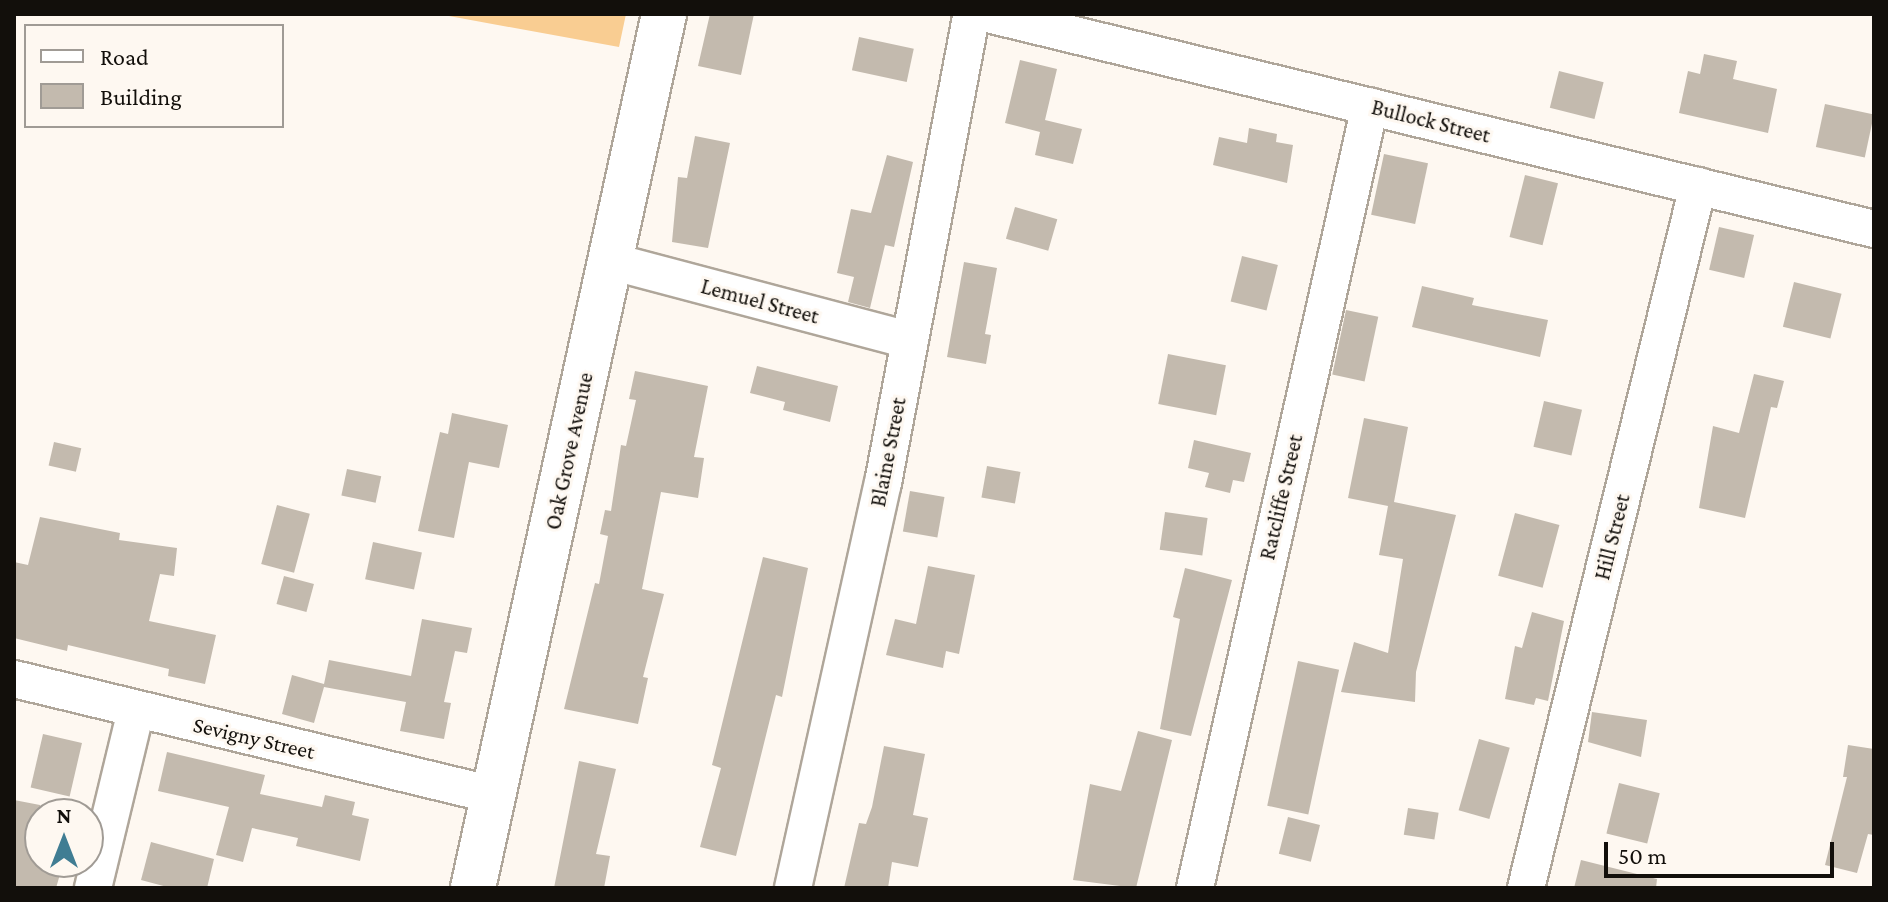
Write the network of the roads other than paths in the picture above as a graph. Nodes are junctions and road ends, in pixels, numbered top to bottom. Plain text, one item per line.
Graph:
1 (664, 14) edge
2 (972, 14) edge
3 (988, 14) edge
4 (1370, 106) junction
5 (1698, 186) junction
6 (1874, 229) edge
7 (610, 261) junction
8 (910, 340) junction
9 (14, 679) edge
10 (136, 710) junction
11 (494, 795) junction
12 (93, 888) edge
13 (473, 888) edge
14 (793, 888) edge
15 (1195, 888) edge
16 (1526, 888) edge

1 - 7 street, Oak Grove Avenue
2 - 8 street, Blaine Street
3 - 4 street, Bullock Street
4 - 5 street, Bullock Street
4 - 15 street, Ratcliffe Street
5 - 6 street, Bullock Street
5 - 16 street, Hill Street
7 - 8 street, Lemuel Street
7 - 11 street, Oak Grove Avenue
8 - 14 street, Blaine Street
9 - 10 street, Sevigny Street
10 - 11 street, Sevigny Street
10 - 12 street
11 - 13 street, Oak Grove Avenue

